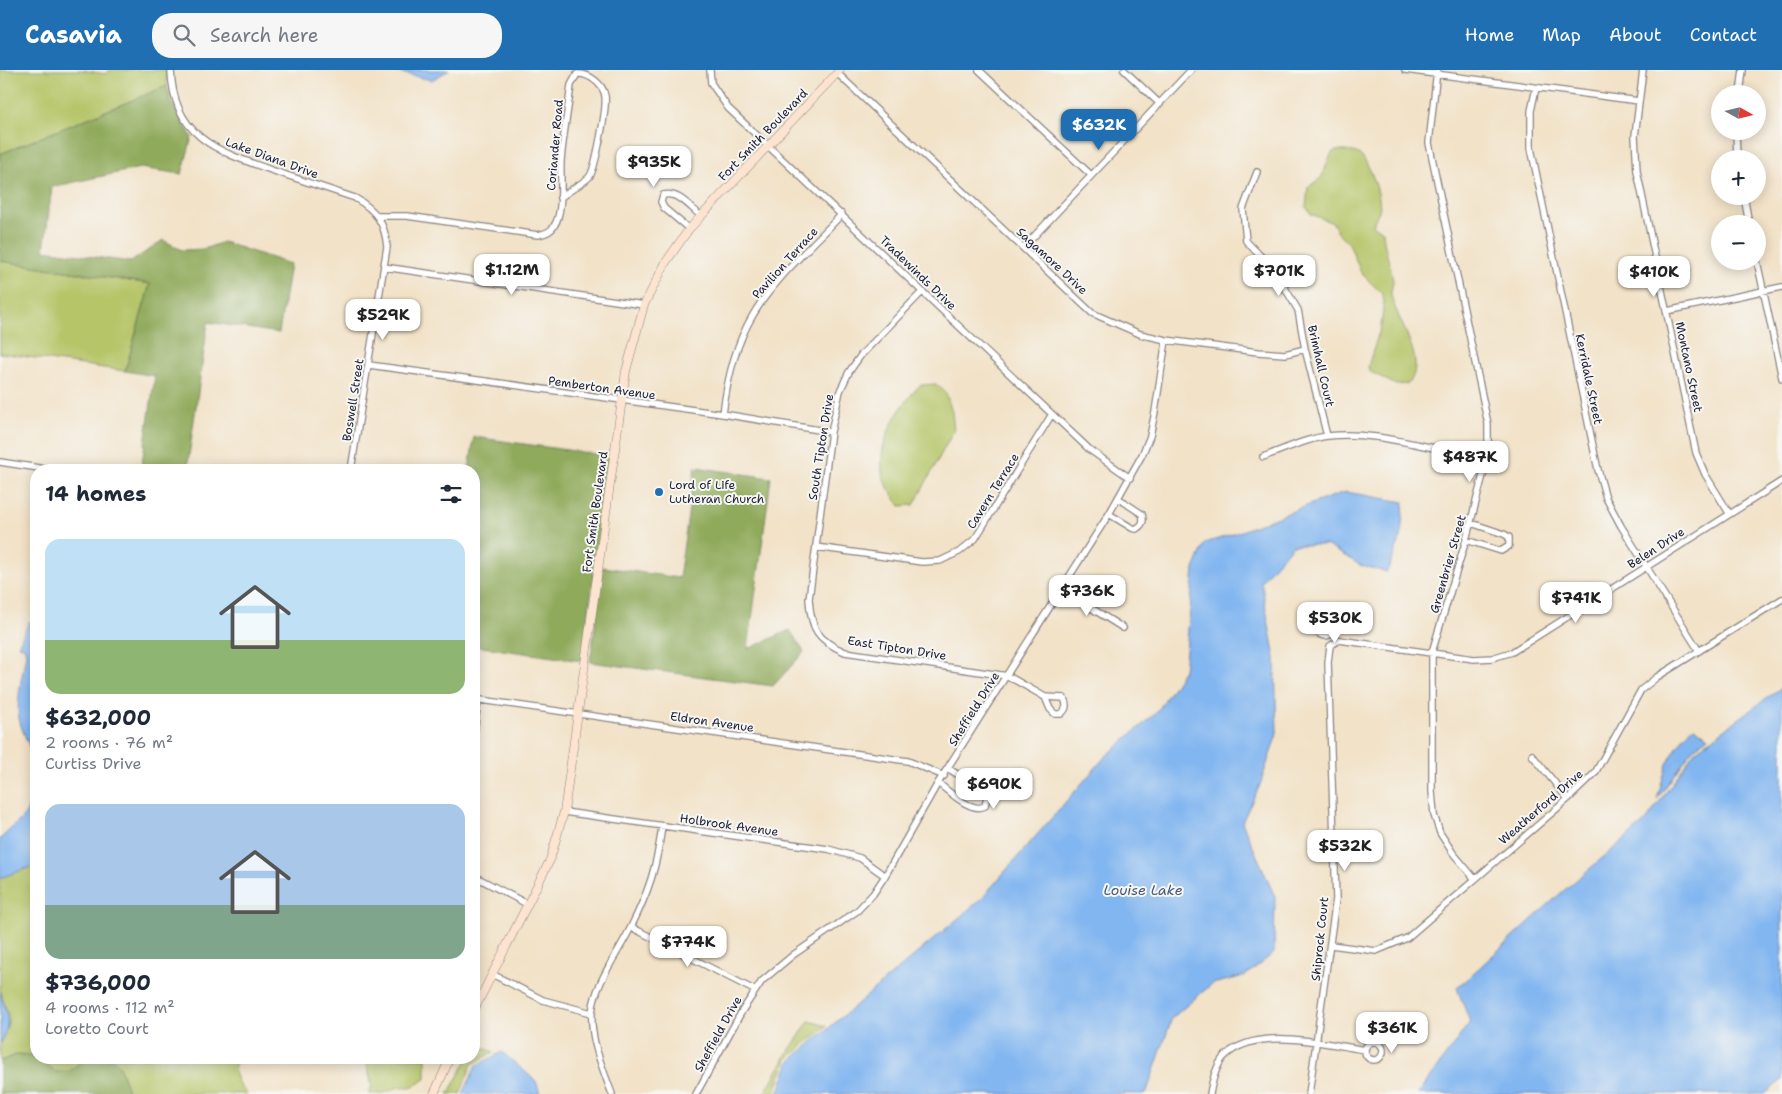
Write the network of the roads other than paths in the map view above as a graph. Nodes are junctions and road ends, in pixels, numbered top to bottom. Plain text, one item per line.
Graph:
1 (171, 70) edge
2 (710, 70) edge
3 (979, 70) edge
4 (1124, 70) edge
5 (1191, 70) edge
6 (1405, 70) edge
7 (1643, 70) edge
8 (1743, 70) edge
9 (839, 72) edge
10 (1437, 72) edge
11 (1741, 85) edge
12 (1536, 88) junction
13 (1639, 101) junction
14 (1160, 104) junction
15 (769, 144) junction
16 (1257, 172) dead end
17 (1091, 175) junction
18 (560, 198) junction
19 (842, 214) junction
20 (378, 216) junction
21 (701, 216) junction
22 (690, 230) junction
23 (1024, 248) junction
24 (384, 267) junction
25 (1759, 270) edge
26 (1782, 287) edge
27 (1763, 291) junction
28 (922, 292) junction
29 (644, 305) junction
30 (1667, 311) junction
31 (1166, 340) junction
32 (1305, 349) junction
33 (369, 365) junction
34 (1782, 378) edge
35 (621, 402) junction
36 (723, 414) junction
37 (1052, 414) junction
38 (831, 432) junction
39 (1327, 436) junction
40 (1488, 456) junction
41 (1263, 457) dead end
42 (0, 462) edge
43 (352, 464) edge
44 (30, 467) edge
45 (1130, 478) junction
46 (1782, 481) edge
47 (1118, 498) junction
48 (1729, 513) junction
49 (1109, 514) junction
50 (1471, 523) junction
51 (1466, 540) junction
52 (816, 547) junction
53 (1647, 566) junction
54 (1061, 589) junction
55 (1782, 599) edge
56 (1123, 628) dead end
57 (1330, 635) dead end
58 (1337, 641) junction
59 (1699, 651) junction
60 (1432, 652) junction
61 (1008, 676) junction
62 (1045, 697) dead end
63 (480, 701) edge
64 (579, 713) junction
65 (1532, 755) dead end
66 (948, 769) junction
67 (944, 776) junction
68 (938, 784) junction
69 (1568, 799) junction
70 (564, 812) junction
71 (662, 826) junction
72 (885, 876) junction
73 (1474, 878) junction
74 (480, 879) edge
75 (527, 904) junction
76 (631, 927) junction
77 (1331, 945) junction
78 (492, 974) junction
79 (754, 990) junction
80 (480, 998) edge
81 (592, 1013) junction
82 (1317, 1043) junction
83 (1365, 1050) dead end
84 (447, 1064) edge
85 (434, 1094) edge
86 (612, 1094) edge
87 (696, 1094) edge
88 (1210, 1094) edge
89 (1310, 1094) edge

1 - 20 street, Lake Diana Drive
2 - 15 street, Tradewinds Drive
3 - 17 street
4 - 14 street
5 - 14 street
6 - 10 street
7 - 13 street, Montano Street
8 - 11 street
9 - 15 street, Fort Smith Boulevard
9 - 23 street, Sagamore Drive
10 - 12 street
10 - 40 street, Greenbrier Street
12 - 13 street
12 - 53 street, Kerridale Street
13 - 30 street, Montano Street
14 - 17 street
15 - 19 street, Tradewinds Drive
15 - 21 street, Fort Smith Boulevard
16 - 32 street, Brimhall Court
17 - 23 street
18 - 18 street, Coriander Road
18 - 20 street, Coriander Road
19 - 28 street, Tradewinds Drive
19 - 36 street, Pavilion Terrace
20 - 24 street, Boswell Street
21 - 22 street, Fort Smith Boulevard
21 - 22 street
22 - 29 street, Fort Smith Boulevard
23 - 31 street, Sagamore Drive
24 - 29 street
24 - 33 street, Boswell Street
25 - 27 street
26 - 27 street
27 - 30 street
27 - 34 street
28 - 37 street, Tradewinds Drive
28 - 38 street, South Tipton Drive
29 - 35 street, Fort Smith Boulevard
30 - 48 street, Montano Street
31 - 32 street, Sagamore Drive
31 - 45 street, Sheffield Drive
32 - 39 street, Brimhall Court
33 - 35 street, Pemberton Avenue
33 - 43 street, Boswell Street
35 - 36 street, Pemberton Avenue
35 - 64 street, Fort Smith Boulevard
36 - 38 street, Pemberton Avenue
37 - 45 street, Tradewinds Drive
37 - 52 street, Cavern Terrace
38 - 52 street, South Tipton Drive
39 - 40 street
39 - 41 street
40 - 50 street, Greenbrier Street
42 - 44 street
45 - 47 street, Sheffield Drive
46 - 48 street, Belen Drive
47 - 49 street, Sheffield Drive
47 - 49 street
48 - 53 street, Belen Drive
49 - 54 street, Sheffield Drive
50 - 51 street, Greenbrier Street
50 - 51 street
51 - 60 street, Greenbrier Street
52 - 61 street, East Tipton Drive
53 - 59 street, Kerridale Street
53 - 60 street, Belen Drive
54 - 56 street
54 - 61 street, Sheffield Drive
55 - 59 street, Weatherford Drive
57 - 58 street
58 - 60 street, Belen Drive
58 - 77 street, Shiprock Court
59 - 69 street, Weatherford Drive
60 - 73 street, Greenbrier Street
61 - 62 street
61 - 66 street, Sheffield Drive
63 - 64 street, Eldron Avenue
64 - 67 street, Eldron Avenue
64 - 70 street, Fort Smith Boulevard
65 - 69 street
66 - 67 street, Sheffield Drive
66 - 68 street
67 - 68 street, Sheffield Drive
68 - 72 street, Sheffield Drive
69 - 73 street, Weatherford Drive
70 - 71 street, Holbrook Avenue
70 - 75 street, Fort Smith Boulevard
71 - 72 street, Holbrook Avenue
71 - 76 street
72 - 79 street, Sheffield Drive
73 - 77 street, Weatherford Drive
74 - 75 street
75 - 78 street, Fort Smith Boulevard
76 - 79 street
76 - 81 street
77 - 82 street, Shiprock Court
78 - 80 street, Fort Smith Boulevard
78 - 81 street
79 - 87 street, Sheffield Drive
81 - 86 street
82 - 83 street
82 - 88 street
82 - 89 street, Shiprock Court
84 - 85 street

